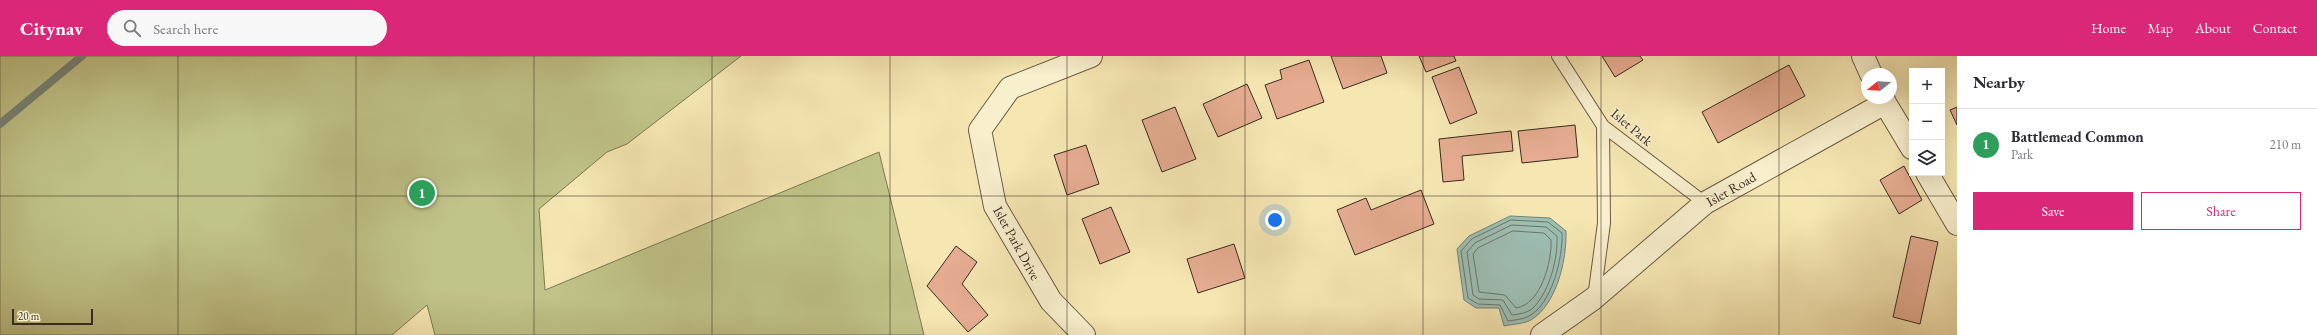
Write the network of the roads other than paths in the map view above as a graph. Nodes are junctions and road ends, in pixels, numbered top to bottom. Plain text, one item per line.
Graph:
1 (1091, 56) edge
2 (1558, 56) edge
3 (1863, 56) edge
4 (1868, 68) edge
5 (1877, 104) edge
6 (1886, 104) edge
7 (1603, 126) junction
8 (1909, 143) edge
9 (1929, 176) edge
10 (1705, 203) junction
11 (1957, 224) edge
12 (1593, 299) junction
13 (1084, 335) edge
14 (1542, 335) edge

1 - 13 street, Islet Park Drive
2 - 7 lane, Islet Park
3 - 4 street
5 - 10 street, Islet Road
6 - 8 street, Islet Road
7 - 10 lane, Islet Park
7 - 12 lane
9 - 11 street
10 - 12 street, Islet Road
12 - 14 street

